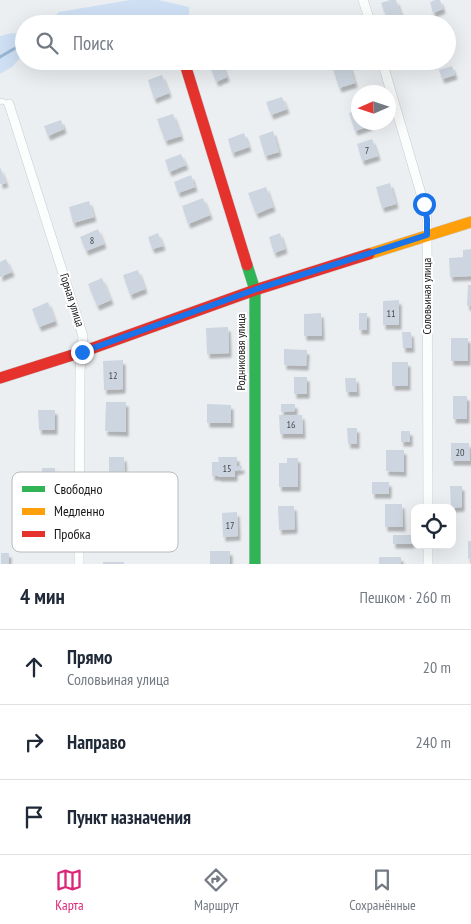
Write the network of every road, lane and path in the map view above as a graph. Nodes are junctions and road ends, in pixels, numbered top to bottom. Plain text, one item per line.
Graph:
1 (364, 0) edge
2 (368, 15) edge
3 (187, 70) edge
4 (385, 70) edge
5 (4, 103) edge
6 (471, 222) edge
7 (427, 235) junction
8 (254, 290) junction
9 (82, 352) junction
10 (0, 378) edge
11 (79, 472) edge
12 (428, 504) edge
13 (428, 549) edge
14 (255, 564) edge
15 (428, 564) edge

1 - 2 street
3 - 8 street, Родниковая улица
4 - 7 street, Соловьиная улица
5 - 9 street, Горная улица
6 - 7 street
7 - 8 street
7 - 12 street, Соловьиная улица
8 - 9 street
8 - 14 street, Родниковая улица
9 - 10 street
9 - 11 street, Горная улица
13 - 15 street

